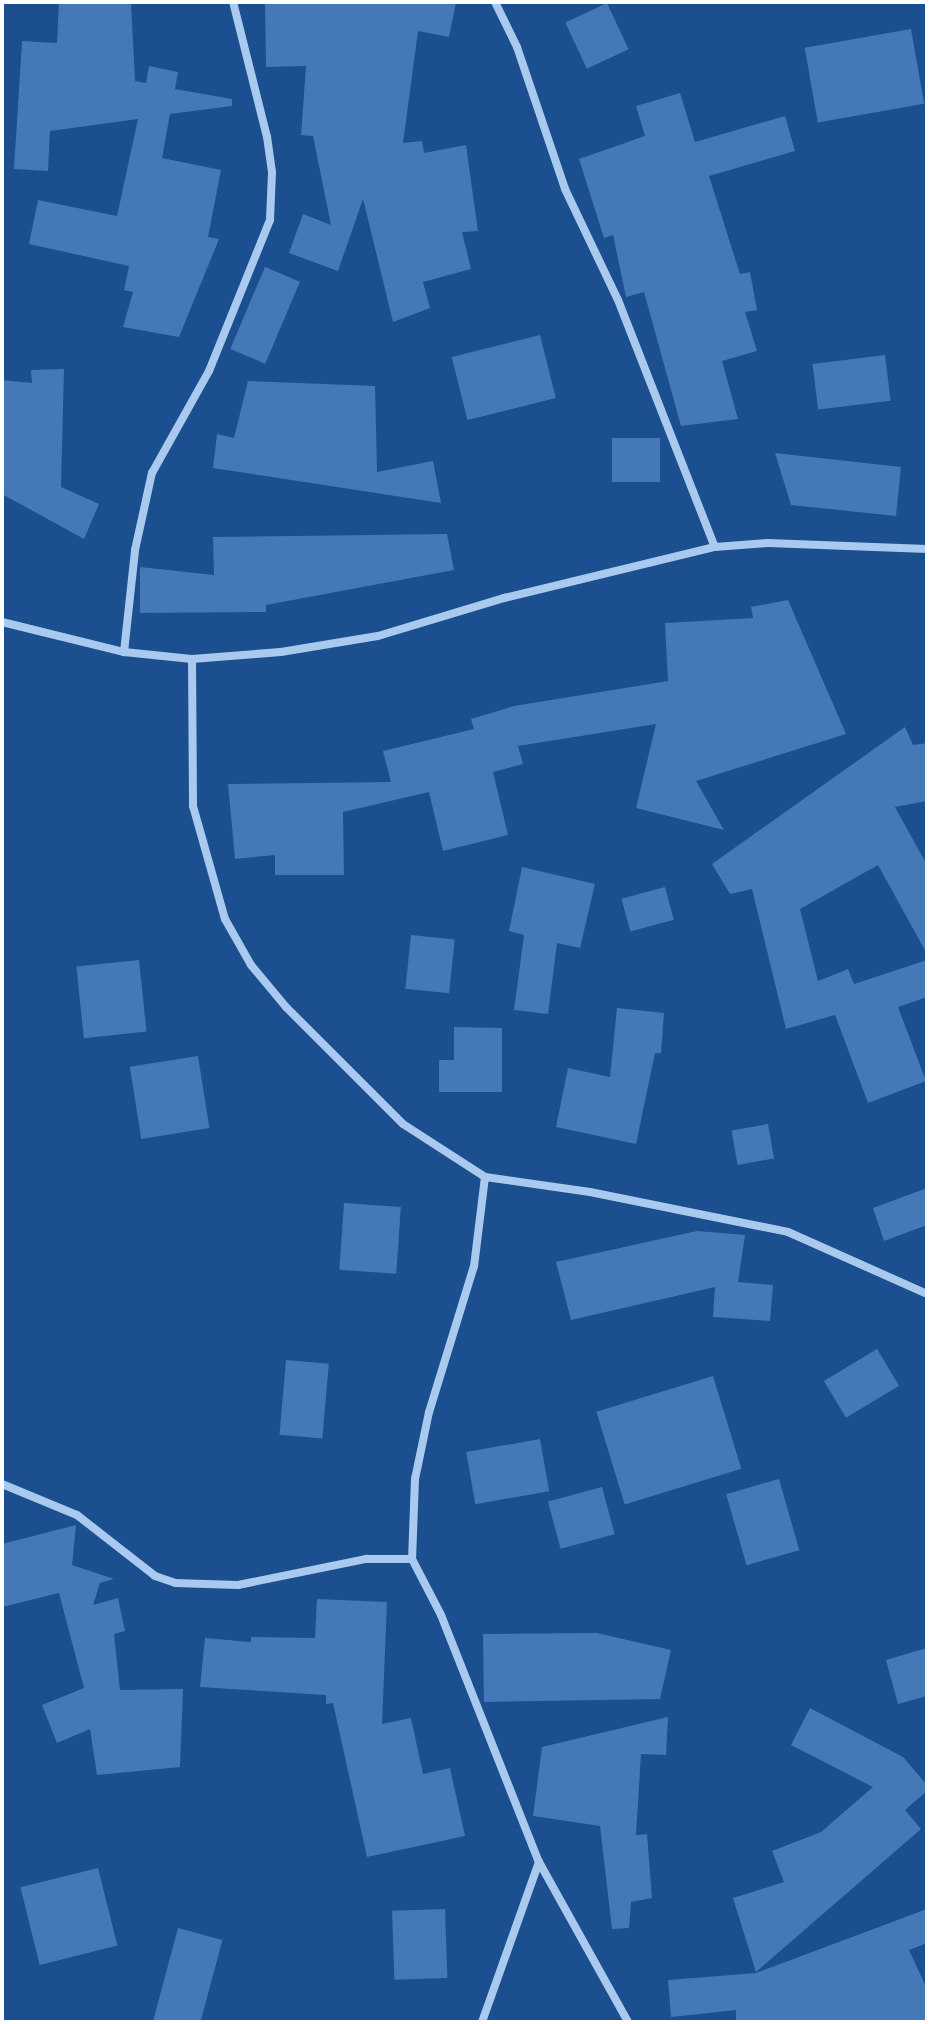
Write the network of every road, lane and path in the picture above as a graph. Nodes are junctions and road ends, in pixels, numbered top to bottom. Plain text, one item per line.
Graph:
1 (233, 2) edge
2 (495, 2) edge
3 (715, 547) junction
4 (927, 549) edge
5 (2, 622) edge
6 (124, 652) junction
7 (192, 659) junction
8 (485, 1177) junction
9 (927, 1294) edge
10 (2, 1484) edge
11 (412, 1559) junction
12 (539, 1862) junction
13 (482, 2022) edge
14 (628, 2022) edge

1 - 6 street
2 - 3 street
3 - 4 street
3 - 7 street
5 - 6 street
6 - 7 street
7 - 8 street
8 - 9 street
8 - 11 street
10 - 11 street
11 - 12 street
12 - 13 street
12 - 14 street

